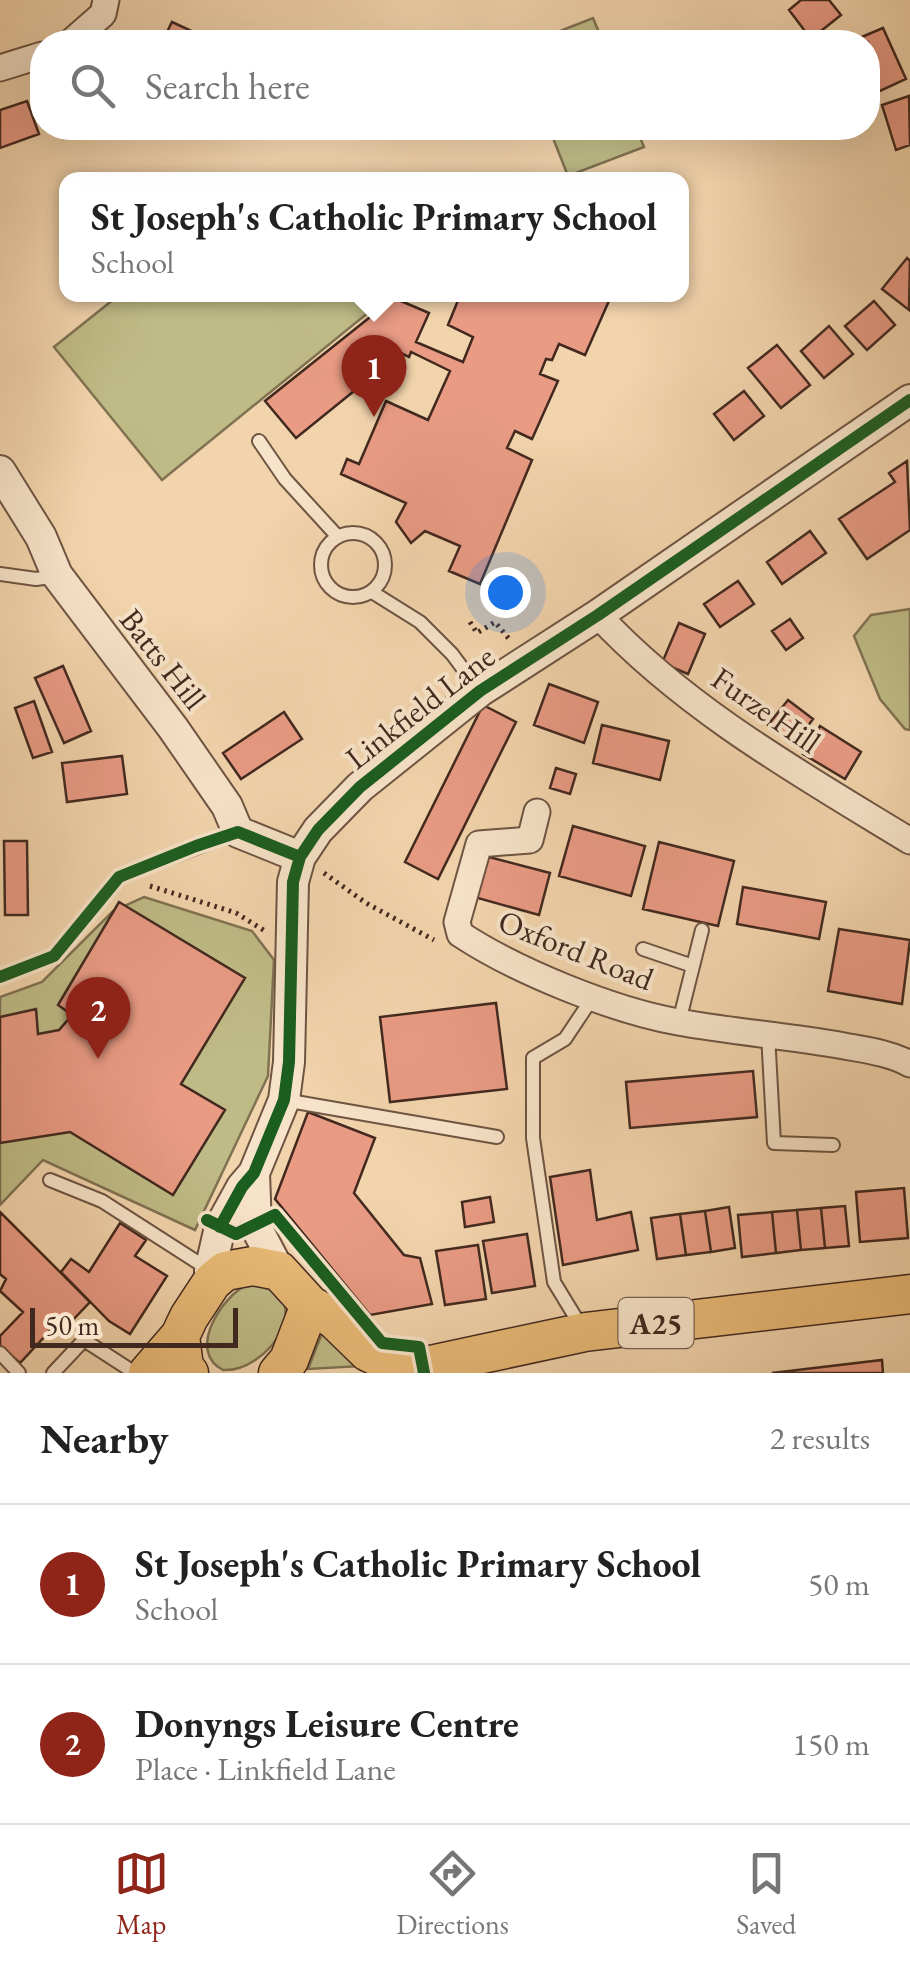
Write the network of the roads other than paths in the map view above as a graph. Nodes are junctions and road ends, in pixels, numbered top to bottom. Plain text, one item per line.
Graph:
1 (106, 0) edge
2 (85, 30) edge
3 (30, 59) edge
4 (0, 68) edge
5 (910, 400) edge
6 (259, 440) dead end
7 (0, 471) edge
8 (338, 537) junction
9 (0, 574) edge
10 (57, 576) junction
11 (372, 592) junction
12 (598, 615) junction
13 (480, 692) junction
14 (537, 812) dead end
15 (238, 832) junction
16 (910, 841) edge
17 (300, 857) junction
18 (702, 930) dead end
19 (643, 949) dead end
20 (693, 966) junction
21 (0, 978) edge
22 (593, 996) junction
23 (679, 1022) junction
24 (768, 1034) junction
25 (910, 1064) edge
26 (284, 1100) junction
27 (497, 1137) dead end
28 (833, 1145) dead end
29 (254, 1173) junction
30 (50, 1180) dead end
31 (279, 1271) junction
32 (211, 1276) junction
33 (910, 1294) edge
34 (310, 1304) junction
35 (585, 1332) junction
36 (180, 1336) junction
37 (0, 1353) edge
38 (399, 1371) edge
39 (20, 1373) edge
40 (53, 1373) edge
41 (135, 1373) edge
42 (148, 1373) edge
43 (189, 1373) edge
44 (278, 1373) edge

1 - 2 street
3 - 4 street
5 - 12 street, Linkfield Lane
6 - 8 lane
7 - 10 street, Batts Hill
8 - 11 lane
8 - 11 lane
9 - 10 lane
10 - 15 street, Batts Hill
11 - 13 lane
12 - 13 street, Linkfield Lane
12 - 16 street, Furze Hill
13 - 17 street, Linkfield Lane
14 - 22 street, Oxford Road
15 - 17 street
15 - 21 lane
17 - 26 street, Linkfield Lane
18 - 20 lane
19 - 20 lane
20 - 23 lane
22 - 23 street, Oxford Road
22 - 35 lane
23 - 24 street, Oxford Road
24 - 25 street, Oxford Road
24 - 28 lane
26 - 27 lane
26 - 29 street, Linkfield Lane
29 - 31 street, Linkfield Lane
29 - 32 street, Linkfield Lane
30 - 32 lane
31 - 32 main road
31 - 34 main road, A25
32 - 36 main road
33 - 35 main road, A25
34 - 38 main road, A25
34 - 44 main road
35 - 38 main road, A25
36 - 42 main road
36 - 43 main road
37 - 39 lane
40 - 41 lane

